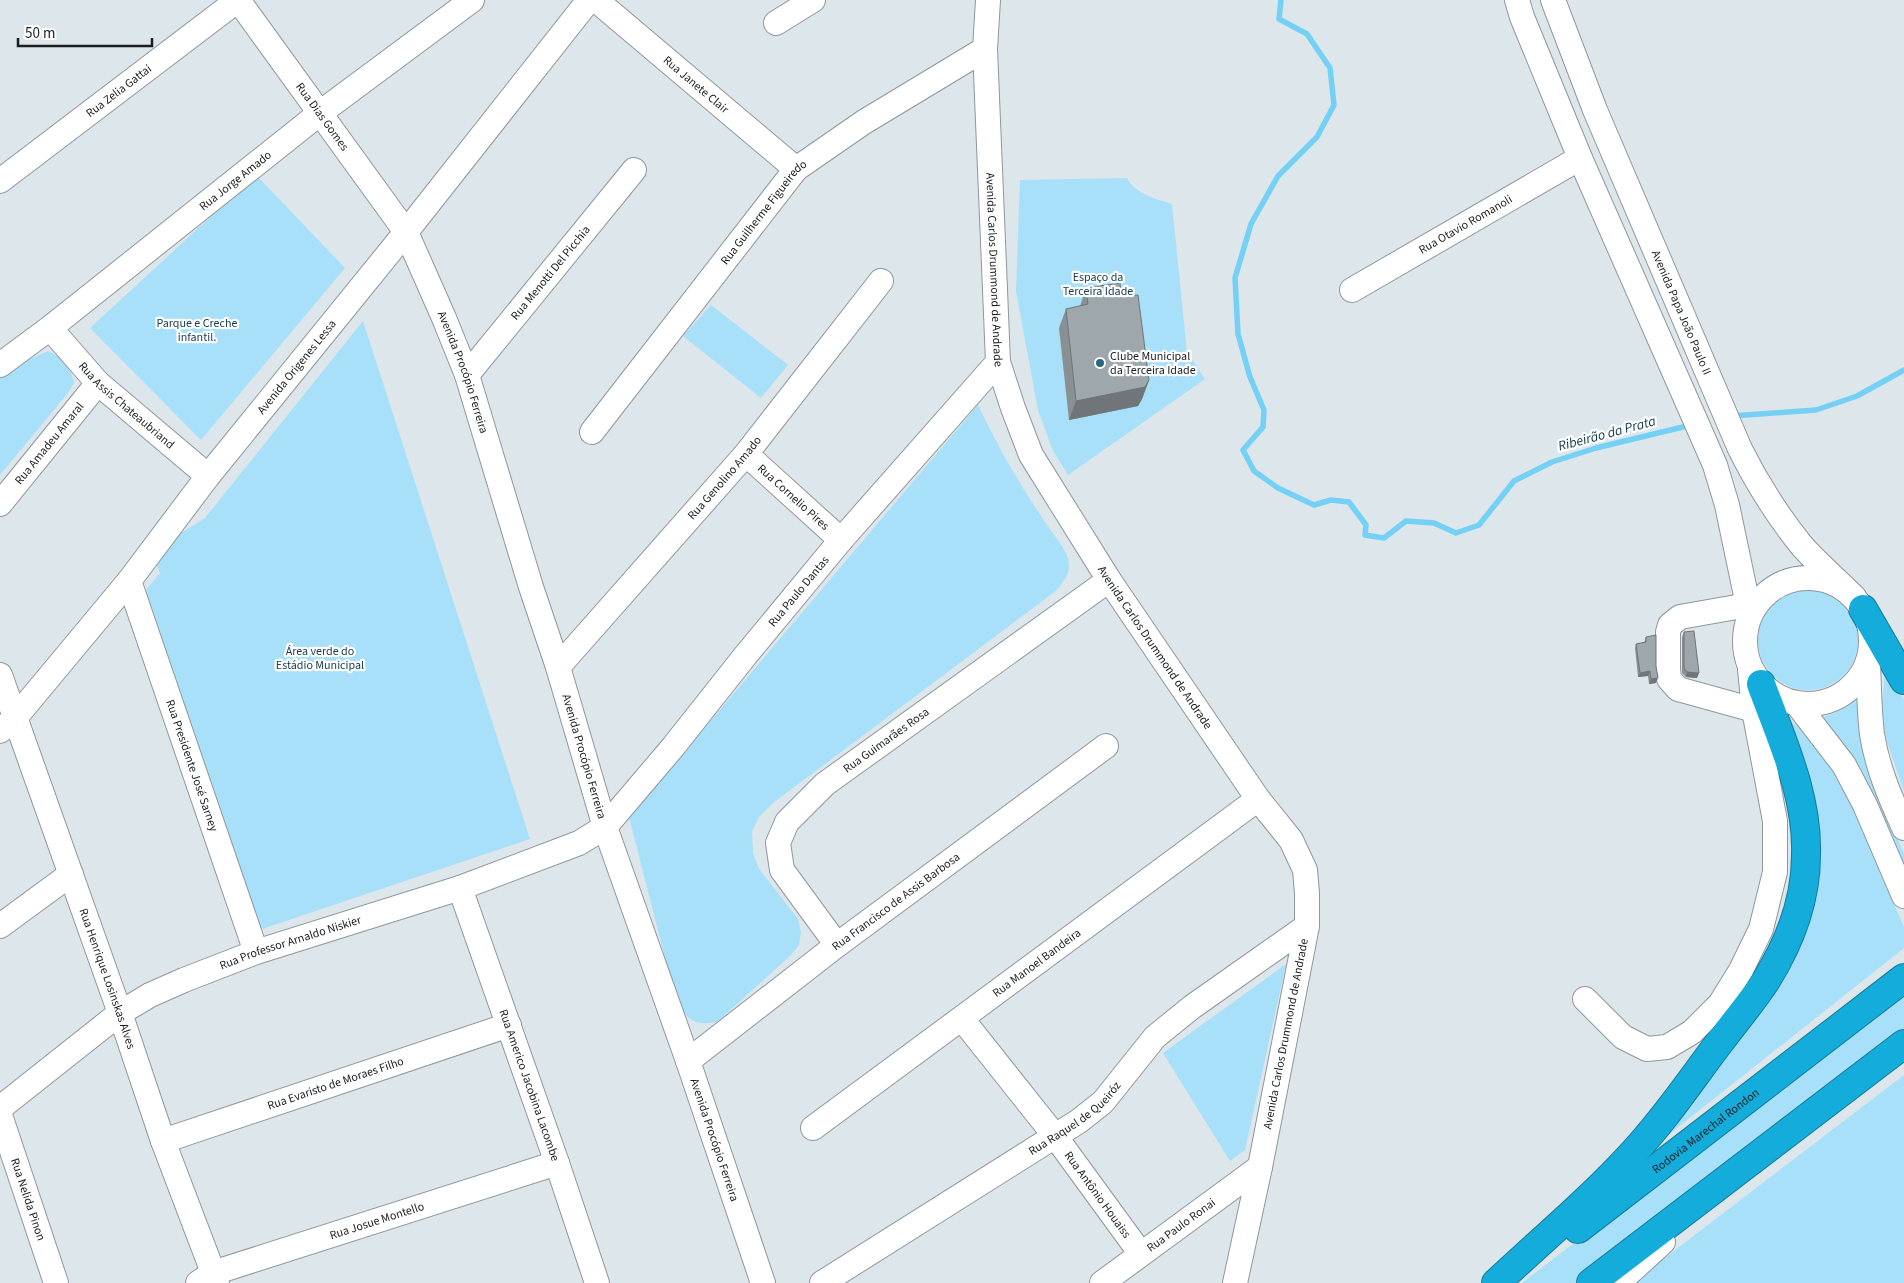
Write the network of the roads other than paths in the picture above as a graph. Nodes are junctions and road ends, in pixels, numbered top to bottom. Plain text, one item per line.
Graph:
1 (238, 0) edge
2 (472, 0) edge
3 (589, 0) edge
4 (596, 0) edge
5 (813, 0) edge
6 (988, 0) edge
7 (1517, 0) edge
8 (1553, 0) edge
9 (776, 23) dead end
10 (985, 49) junction
11 (320, 113) junction
12 (1580, 158) junction
13 (796, 169) junction
14 (634, 170) dead end
15 (0, 181) edge
16 (406, 232) junction
17 (882, 281) dead end
18 (1352, 290) dead end
19 (50, 328) junction
20 (998, 362) junction
21 (0, 365) edge
22 (467, 375) junction
23 (98, 383) junction
24 (592, 432) dead end
25 (746, 454) junction
26 (208, 476) junction
27 (0, 504) edge
28 (840, 540) junction
29 (129, 580) junction
30 (1109, 580) junction
31 (1859, 603) junction
32 (1751, 607) junction
33 (1868, 661) junction
34 (558, 667) junction
35 (0, 675) edge
36 (1756, 676) junction
37 (1904, 680) edge
38 (1796, 704) junction
39 (1754, 710) junction
40 (8, 724) edge
41 (1106, 746) dead end
42 (1258, 799) junction
43 (605, 827) junction
44 (1904, 828) edge
45 (71, 874) junction
46 (460, 888) junction
47 (1904, 896) edge
48 (0, 926) edge
49 (1307, 926) junction
50 (838, 945) junction
51 (256, 952) junction
52 (1899, 982) edge
53 (1585, 999) dead end
54 (120, 1013) junction
55 (962, 1019) junction
56 (509, 1025) junction
57 (1904, 1044) edge
58 (688, 1061) junction
59 (0, 1108) edge
60 (0, 1114) edge
61 (814, 1128) dead end
62 (1055, 1136) junction
63 (162, 1141) junction
64 (1759, 1154) junction
65 (557, 1162) junction
66 (1260, 1167) junction
67 (1141, 1254) junction
68 (209, 1280) edge
69 (56, 1283) edge
70 (597, 1283) edge
71 (763, 1283) edge
72 (822, 1283) edge
73 (1102, 1283) edge
74 (1235, 1283) edge
75 (1496, 1283) edge
76 (1507, 1283) edge
77 (1591, 1283) edge
78 (1618, 1283) edge

1 - 11 street, Rua Dias Gomes
1 - 15 street, Rua Zelia Gattai
2 - 11 street, Rua Jorge Amado
3 - 16 street, Avenida Origenes Lessa
4 - 13 street, Rua Janete Clair
5 - 9 street
6 - 10 street, Avenida Carlos Drummond de Andrade
7 - 12 street
8 - 31 street, Avenida Papa João Paulo II
10 - 13 street, Rua Guilherme Figueiredo
10 - 20 street, Avenida Carlos Drummond de Andrade
11 - 16 street, Rua Dias Gomes
11 - 19 street, Rua Jorge Amado
12 - 18 street, Rua Otavio Romanoli
12 - 32 street
13 - 24 street, Rua Guilherme Figueiredo
14 - 22 street, Rua Menotti Del Picchia
16 - 22 street, Avenida Procópio Ferreira
16 - 26 street, Avenida Origenes Lessa
17 - 25 street, Rua Genolino Amado
19 - 21 street, Rua Jorge Amado
19 - 23 street, Rua Assis Chateaubriand
20 - 28 street, Rua Paulo Dantas
20 - 30 street, Avenida Carlos Drummond de Andrade
22 - 34 street, Avenida Procópio Ferreira
23 - 26 street, Rua Assis Chateaubriand
23 - 27 street, Rua Amadeu Amaral
25 - 28 street, Rua Cornelio Pires
25 - 34 street, Rua Genolino Amado
26 - 29 street, Avenida Origenes Lessa
28 - 43 street, Rua Paulo Dantas
29 - 40 street, Avenida Origenes Lessa
29 - 51 street, Rua Presidente José Sarney
30 - 42 street, Avenida Carlos Drummond de Andrade
30 - 50 street, Rua Guimarães Rosa
31 - 32 street
31 - 33 street
31 - 37 highway
32 - 36 street
32 - 39 street
33 - 38 street
33 - 44 street
34 - 43 street, Avenida Procópio Ferreira
35 - 40 street, Rua Henrique Losinskas Alves
36 - 38 street
36 - 39 street
36 - 75 highway
38 - 47 street
39 - 53 street
40 - 45 street, Rua Henrique Losinskas Alves
41 - 50 street, Rua Francisco de Assis Barbosa
42 - 49 street, Avenida Carlos Drummond de Andrade
42 - 55 street, Rua Manoel Bandeira
43 - 46 street, Rua Professor Arnaldo Niskier
43 - 58 street, Avenida Procópio Ferreira
45 - 48 street
45 - 54 street, Rua Henrique Losinskas Alves
46 - 51 street, Rua Professor Arnaldo Niskier
46 - 56 street, Rua Americo Jacobina Lacombe
49 - 62 street, Rua Raquel de Queiróz
49 - 66 street, Avenida Carlos Drummond de Andrade
50 - 58 street, Rua Francisco de Assis Barbosa
51 - 54 street, Rua Professor Arnaldo Niskier
52 - 76 highway, Rodovia Marechal Rondon
54 - 59 street, Rua Professor Arnaldo Niskier
54 - 63 street, Rua Henrique Losinskas Alves
55 - 61 street, Rua Manoel Bandeira
55 - 62 street, Rua Antônio Houaiss
56 - 63 street, Rua Evaristo de Moraes Filho
56 - 65 street, Rua Americo Jacobina Lacombe
57 - 64 highway
58 - 71 street, Avenida Procópio Ferreira
60 - 69 street, Rua Nelida Pinon
62 - 67 street, Rua Antônio Houaiss
62 - 72 street, Rua Raquel de Queiróz
63 - 68 street, Rua Henrique Losinskas Alves
64 - 77 highway
64 - 78 street
65 - 68 street, Rua Josue Montello
65 - 70 street, Rua Americo Jacobina Lacombe
66 - 67 street, Rua Paulo Ronai
66 - 74 street, Avenida Carlos Drummond de Andrade
67 - 73 street, Rua Paulo Ronai

